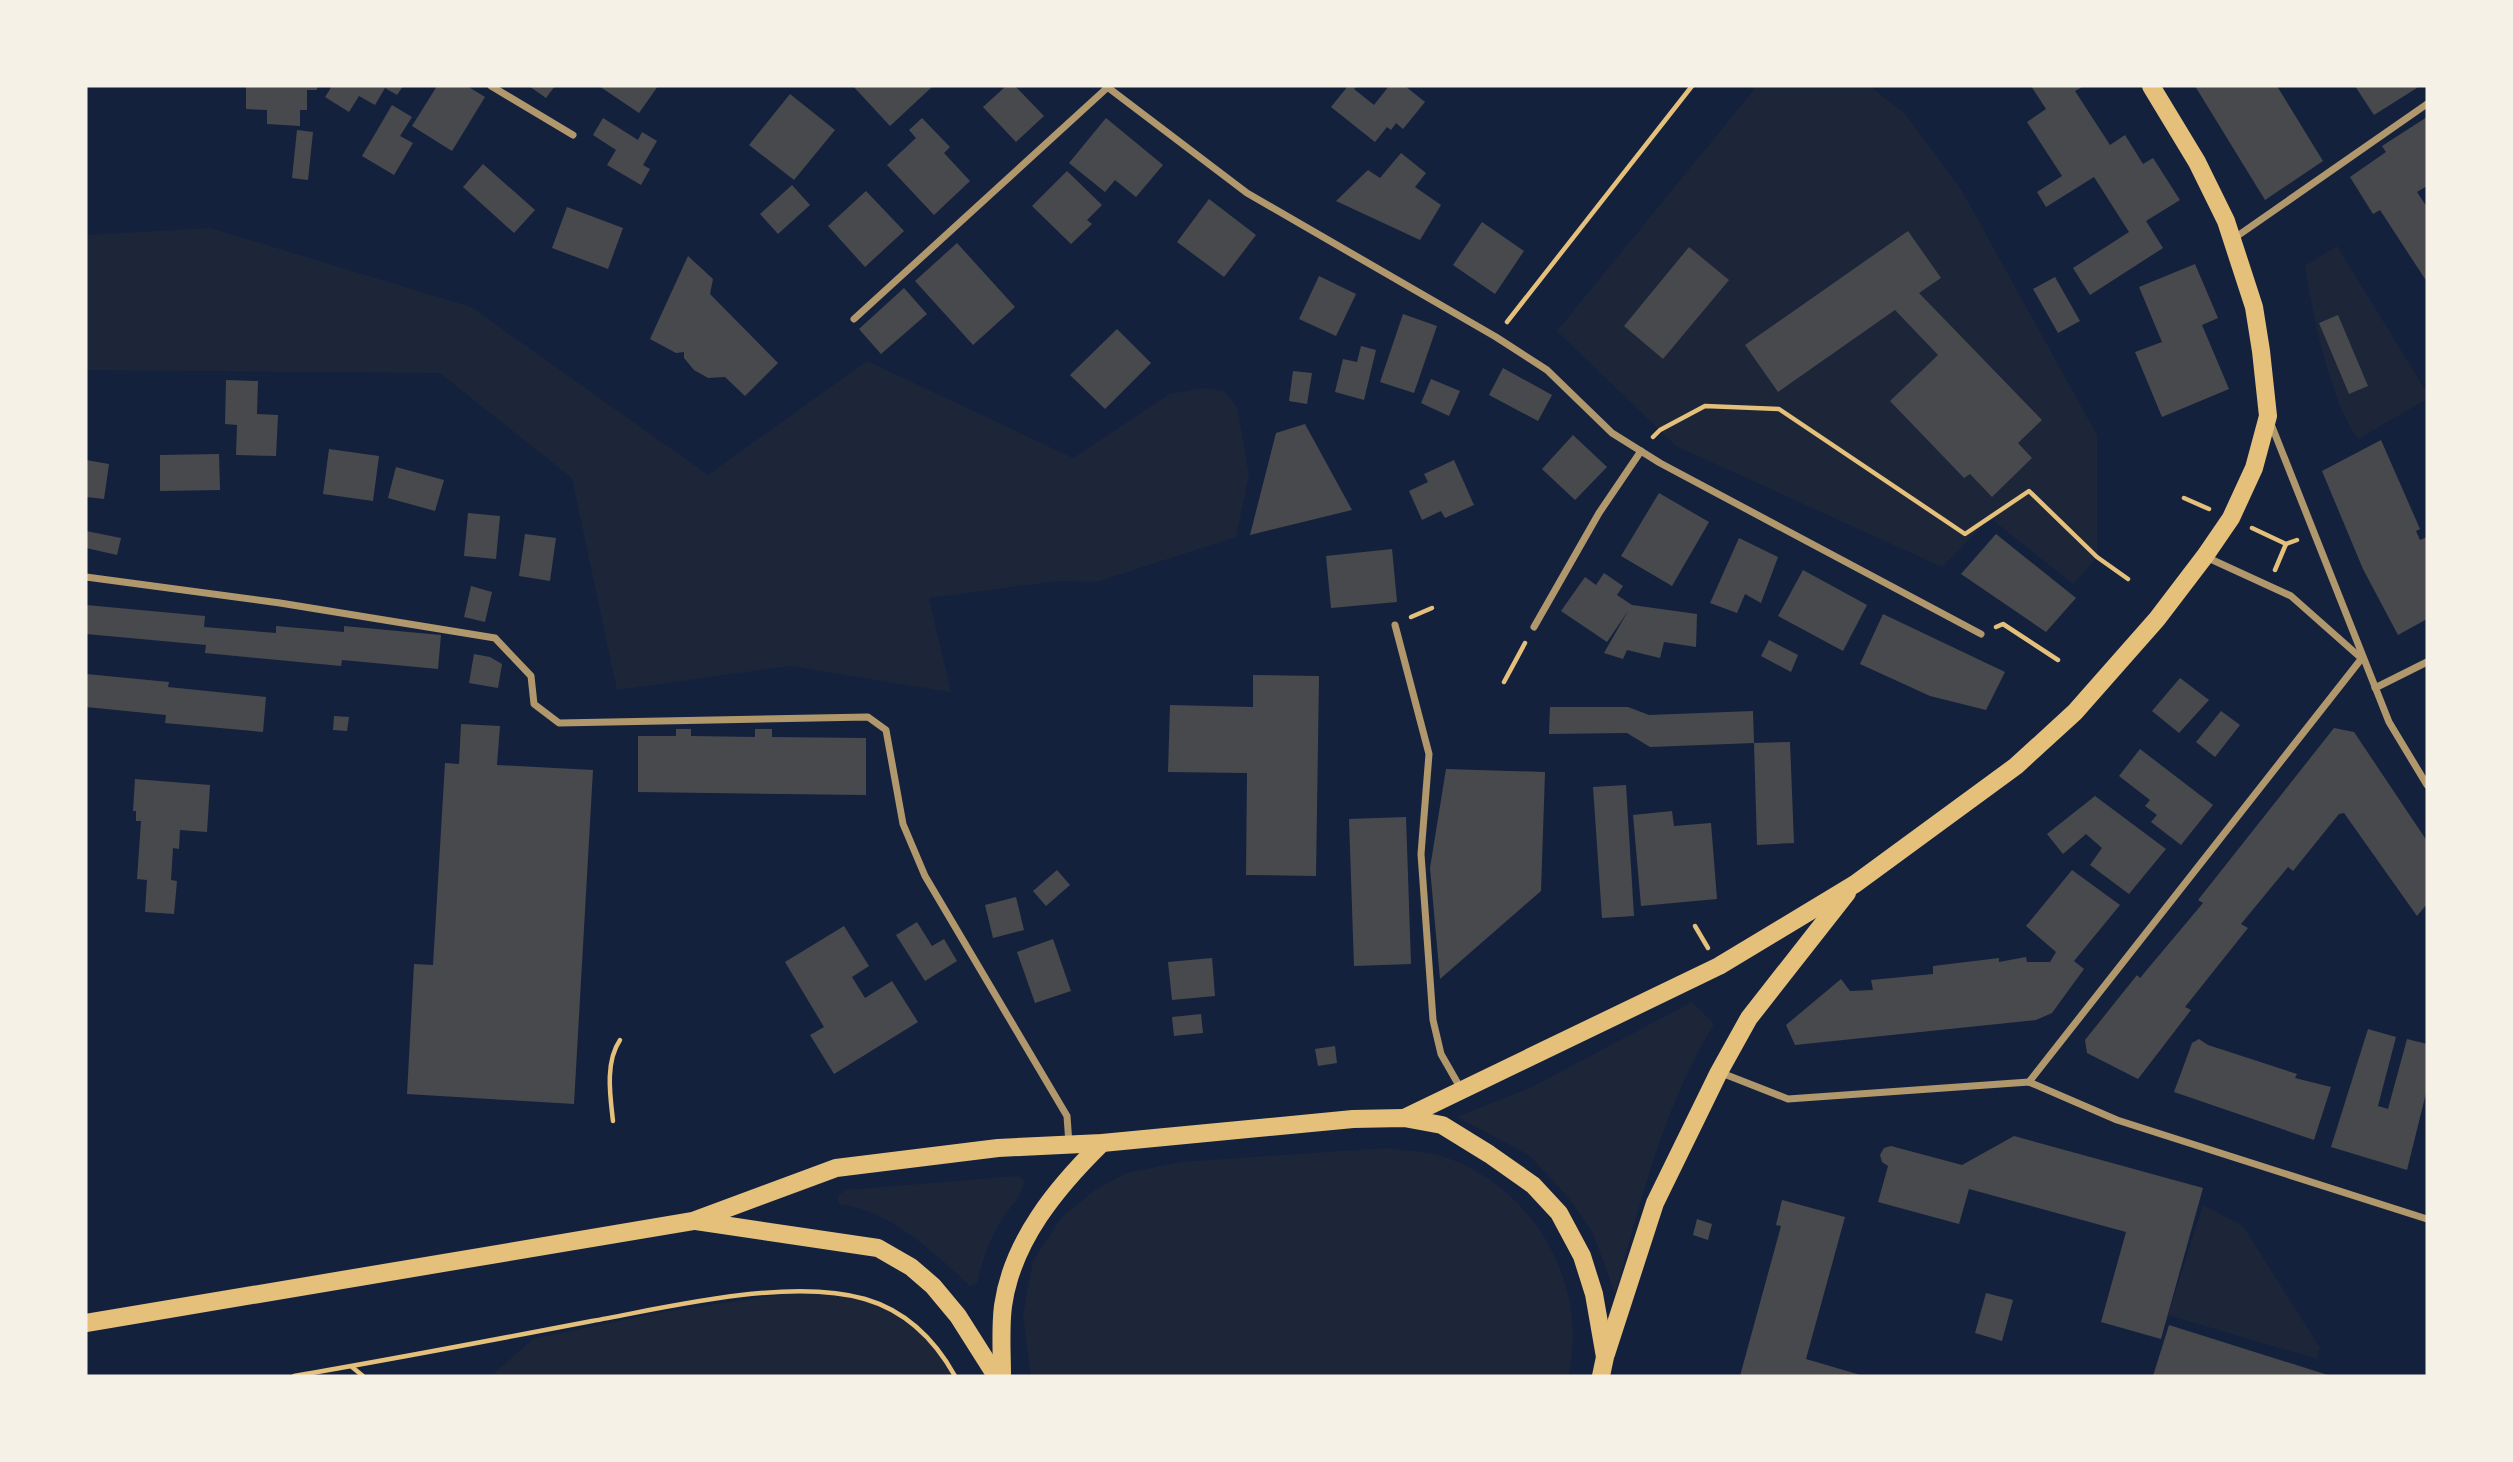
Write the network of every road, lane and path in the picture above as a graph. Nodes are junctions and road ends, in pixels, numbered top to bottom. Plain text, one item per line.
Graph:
1 (491, 86) edge
2 (1107, 86) edge
3 (1692, 86) edge
4 (2151, 86) edge
5 (2427, 104) edge
6 (573, 135) dead end
7 (2233, 239) junction
8 (854, 319) dead end
9 (1496, 337) junction
10 (2268, 416) junction
11 (1641, 451) junction
12 (2231, 518) junction
13 (2316, 532) junction
14 (2286, 544) junction
15 (2205, 556) junction
16 (86, 577) edge
17 (2128, 579) dead end
18 (2269, 584) junction
19 (1395, 625) dead end
20 (1534, 627) joint
21 (1981, 634) joint
22 (2362, 658) junction
23 (2058, 660) dead end
24 (2427, 662) edge
25 (1504, 682) dead end
26 (2375, 688) junction
27 (2427, 785) edge
28 (1855, 884) junction
29 (620, 1040) dead end
30 (1719, 1072) junction
31 (2029, 1083) junction
32 (1462, 1091) junction
33 (1404, 1118) junction
34 (613, 1121) dead end
35 (1102, 1143) junction
36 (1069, 1145) junction
37 (2427, 1219) edge
38 (692, 1221) junction
39 (86, 1323) edge
40 (1605, 1357) junction
41 (351, 1367) junction
42 (294, 1376) edge
43 (363, 1376) edge
44 (955, 1376) edge
45 (999, 1376) edge
46 (1601, 1376) edge

1 - 6 street
2 - 8 street
2 - 9 street
3 - 9 path
4 - 7 main road
5 - 7 street
7 - 10 main road
9 - 11 street
10 - 12 main road
10 - 13 street
11 - 17 path
11 - 20 street
11 - 21 street
12 - 14 path
12 - 15 main road
13 - 14 path
13 - 22 street
14 - 18 path
15 - 18 street
15 - 28 main road
16 - 36 street
18 - 22 street
19 - 32 street
20 - 25 path
21 - 23 path
22 - 26 street
22 - 31 street
24 - 26 street
26 - 27 street
28 - 30 main road
28 - 32 main road
29 - 34 path
30 - 31 street
30 - 40 main road
31 - 37 street
32 - 33 main road
33 - 35 main road
33 - 40 main road
35 - 36 main road
35 - 45 main road
36 - 38 main road
38 - 39 main road
38 - 45 main road
40 - 46 main road
41 - 42 path
41 - 43 path
41 - 44 path

